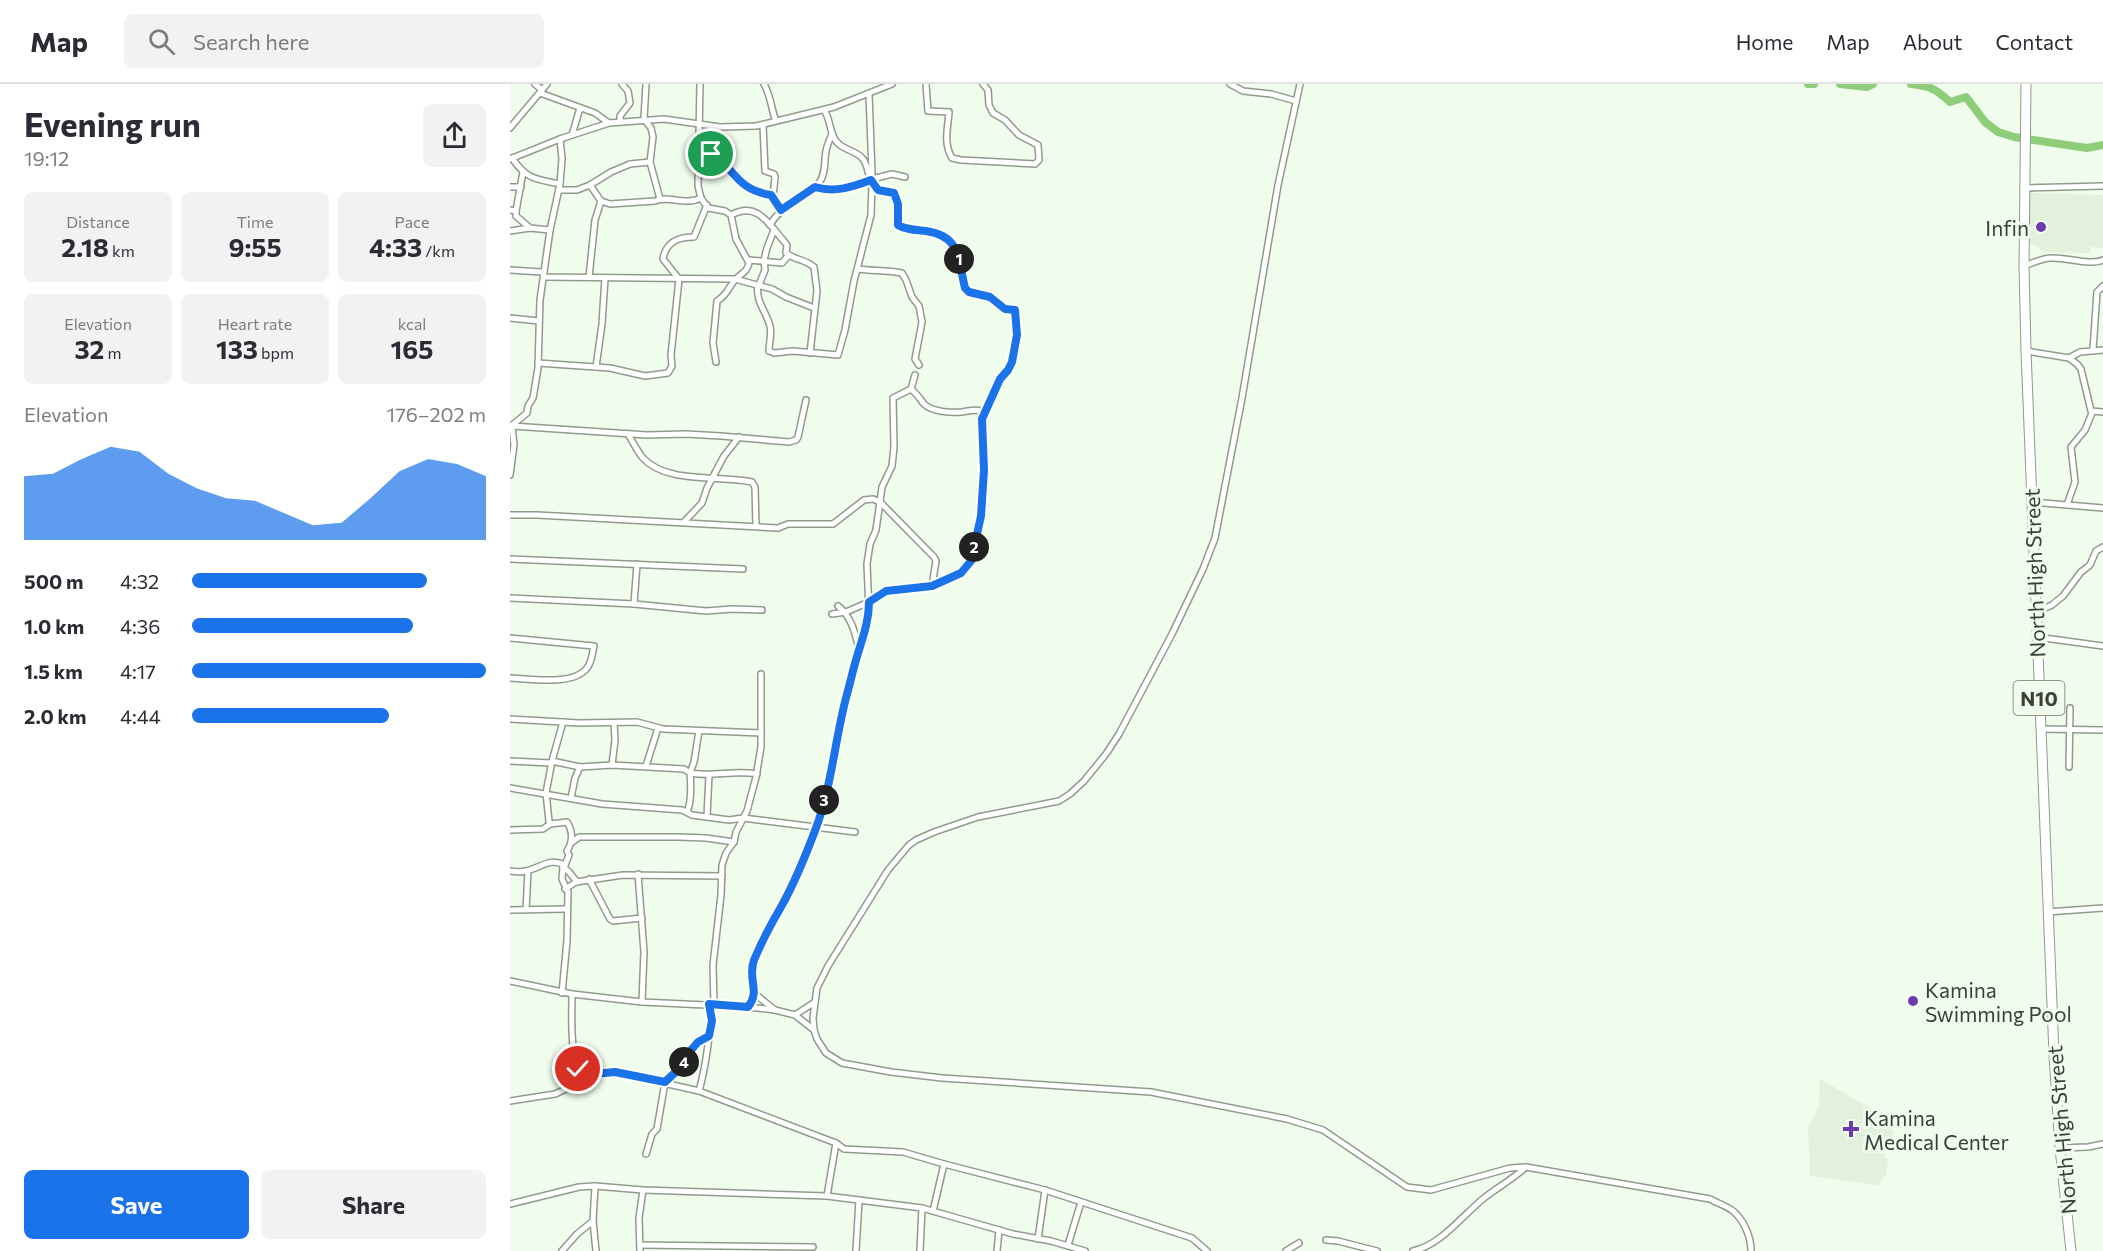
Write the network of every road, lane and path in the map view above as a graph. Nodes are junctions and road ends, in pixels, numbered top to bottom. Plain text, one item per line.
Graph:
1 (535, 84) edge
2 (547, 84) edge
3 (622, 84) edge
4 (646, 84) edge
5 (700, 84) edge
6 (764, 84) edge
7 (892, 84) edge
8 (926, 84) edge
9 (983, 84) edge
10 (1230, 84) edge
11 (1300, 84) edge
12 (2026, 84) edge
13 (541, 91) junction
14 (869, 94) junction
15 (1296, 101) junction
16 (580, 108) junction
17 (824, 110) junction
18 (644, 119) junction
19 (620, 121) junction
20 (776, 121) junction
21 (609, 123) junction
22 (698, 124) junction
23 (763, 125) junction
24 (510, 128) edge
25 (832, 134) junction
26 (572, 135) junction
27 (560, 139) junction
28 (699, 149) junction
29 (511, 159) edge
30 (650, 162) junction
31 (523, 172) junction
32 (905, 177) dead end
33 (872, 181) junction
34 (590, 185) junction
35 (2103, 186) edge
36 (510, 187) edge
37 (521, 187) junction
38 (560, 187) junction
39 (815, 187) junction
40 (2026, 188) junction
41 (773, 196) junction
42 (701, 198) junction
43 (660, 199) junction
44 (601, 201) junction
45 (707, 205) junction
46 (781, 210) junction
47 (513, 211) edge
48 (731, 215) junction
49 (772, 227) junction
50 (530, 228) junction
51 (510, 231) edge
52 (550, 231) junction
53 (788, 256) junction
54 (749, 260) junction
55 (764, 260) junction
56 (2103, 260) edge
57 (2024, 266) junction
58 (858, 269) junction
59 (510, 270) edge
60 (544, 277) junction
61 (589, 277) junction
62 (605, 278) junction
63 (679, 279) junction
64 (735, 279) junction
65 (759, 285) junction
66 (2103, 286) edge
67 (814, 308) junction
68 (510, 318) edge
69 (539, 321) junction
70 (2092, 350) junction
71 (2103, 350) edge
72 (2026, 351) junction
73 (810, 353) junction
74 (2069, 358) junction
75 (716, 362) dead end
76 (538, 363) junction
77 (919, 365) dead end
78 (596, 367) junction
79 (915, 375) dead end
80 (911, 389) junction
81 (806, 400) dead end
82 (2092, 412) junction
83 (2103, 412) edge
84 (982, 419) junction
85 (511, 426) edge
86 (628, 434) junction
87 (740, 437) junction
88 (510, 475) edge
89 (712, 478) junction
90 (880, 502) junction
91 (2032, 502) junction
92 (2067, 505) junction
93 (2103, 508) edge
94 (510, 515) edge
95 (684, 522) junction
96 (756, 526) junction
97 (2103, 547) edge
98 (510, 559) edge
99 (637, 564) junction
100 (743, 569) dead end
101 (932, 586) junction
102 (510, 598) edge
103 (869, 602) junction
104 (634, 604) junction
105 (838, 606) dead end
106 (762, 610) dead end
107 (846, 612) junction
108 (2036, 612) junction
109 (832, 614) dead end
110 (2037, 637) junction
111 (510, 638) edge
112 (2103, 646) edge
113 (859, 650) junction
114 (761, 674) dead end
115 (510, 678) edge
116 (2070, 708) dead end
117 (510, 719) edge
118 (563, 722) junction
119 (614, 723) junction
120 (658, 728) junction
121 (2041, 729) junction
122 (2070, 729) junction
123 (2103, 730) edge
124 (699, 731) junction
125 (761, 733) junction
126 (510, 761) edge
127 (552, 762) junction
128 (612, 765) junction
129 (580, 766) junction
130 (646, 766) junction
131 (2069, 767) dead end
132 (690, 773) junction
133 (757, 774) junction
134 (709, 775) junction
135 (510, 788) edge
136 (546, 793) junction
137 (571, 798) junction
138 (687, 812) junction
139 (707, 816) junction
140 (743, 818) junction
141 (550, 824) junction
142 (816, 827) junction
143 (510, 830) edge
144 (855, 832) dead end
145 (734, 842) junction
146 (571, 843) junction
147 (564, 866) junction
148 (528, 871) junction
149 (510, 872) edge
150 (638, 874) junction
151 (722, 876) junction
152 (590, 879) junction
153 (577, 882) junction
154 (565, 889) junction
155 (2103, 908) edge
156 (566, 909) junction
157 (510, 910) edge
158 (526, 910) junction
159 (2047, 912) junction
160 (642, 918) junction
161 (510, 981) edge
162 (562, 993) junction
163 (572, 994) junction
164 (755, 994) junction
165 (642, 1002) junction
166 (815, 1002) junction
167 (712, 1004) junction
168 (748, 1007) junction
169 (776, 1010) junction
170 (795, 1015) junction
171 (814, 1030) junction
172 (709, 1036) junction
173 (581, 1077) junction
174 (665, 1082) junction
175 (699, 1090) junction
176 (510, 1101) edge
177 (836, 1143) junction
178 (2103, 1144) edge
179 (2060, 1148) junction
180 (646, 1154) dead end
181 (944, 1164) junction
182 (1526, 1167) junction
183 (595, 1186) junction
184 (643, 1190) junction
185 (1045, 1190) junction
186 (827, 1196) junction
187 (859, 1200) junction
188 (1081, 1202) junction
189 (510, 1204) edge
190 (922, 1208) junction
191 (933, 1211) junction
192 (593, 1221) junction
193 (999, 1230) junction
194 (1038, 1239) junction
195 (1326, 1240) dead end
196 (1299, 1243) dead end
197 (1068, 1245) junction
198 (813, 1247) dead end
199 (640, 1248) edge
200 (1075, 1249) edge
201 (562, 1251) edge
202 (596, 1251) edge
203 (856, 1251) edge
204 (920, 1251) edge
205 (997, 1251) edge
206 (1085, 1251) edge
207 (1207, 1251) edge
208 (1286, 1251) edge
209 (1377, 1251) edge
210 (1417, 1251) edge
211 (1751, 1251) edge
212 (2071, 1251) edge

1 - 13 street
2 - 13 street
3 - 19 street
4 - 18 street
5 - 22 street
6 - 20 street
7 - 14 street
8 - 9 street
10 - 15 street
11 - 15 street
12 - 40 highway, North High Street / N10
13 - 16 street
13 - 24 street
14 - 17 street
14 - 33 street
15 - 166 street
16 - 21 street
16 - 26 street
17 - 20 street
17 - 25 street
18 - 19 street
18 - 22 street
18 - 30 street
19 - 21 street
20 - 23 street
21 - 26 street
22 - 23 street
22 - 28 street
23 - 41 street
25 - 33 street
25 - 39 street
26 - 27 street
27 - 29 street
27 - 38 street
28 - 41 street
28 - 42 street
29 - 31 street
30 - 34 street
30 - 43 street
31 - 37 street
31 - 38 street
32 - 33 street
33 - 39 street
33 - 58 street
33 - 84 street
34 - 38 street
34 - 44 street
35 - 40 street
36 - 37 street
37 - 47 street
38 - 52 street
39 - 46 street
40 - 57 highway, North High Street / N10
41 - 46 street
42 - 43 street
42 - 45 street
43 - 44 street
44 - 61 street
45 - 48 street
45 - 63 street
46 - 49 street
47 - 50 street
48 - 49 street
48 - 54 street
49 - 53 street
49 - 55 street
50 - 51 street
50 - 52 street
52 - 60 street
53 - 55 street
53 - 67 street
54 - 55 street
54 - 64 street
55 - 65 street
56 - 57 street
57 - 72 highway, North High Street / N10
58 - 73 street
58 - 77 street
59 - 60 street
60 - 61 street
60 - 69 street
61 - 62 street
62 - 63 street
62 - 78 street
63 - 64 street
63 - 78 street
64 - 65 street
64 - 75 street
65 - 67 street
65 - 73 street
66 - 70 street
67 - 73 street
68 - 69 street
69 - 76 street
70 - 71 street
70 - 74 street
72 - 74 street
72 - 91 highway, North High Street / N10
74 - 82 street
76 - 78 street
76 - 85 street
79 - 80 street
80 - 84 street
80 - 90 street
81 - 87 street
82 - 83 street
82 - 92 street
84 - 101 street
85 - 86 street
85 - 88 street
86 - 87 street
86 - 89 street
87 - 89 street
89 - 95 street
89 - 96 street
90 - 96 street
90 - 101 street
90 - 103 street
91 - 92 street
91 - 108 highway, North High Street / N10
92 - 93 street
94 - 95 street
95 - 96 street
97 - 108 street
98 - 99 street
99 - 100 street
99 - 104 street
101 - 103 street
102 - 104 street
103 - 107 street
103 - 113 street
104 - 106 street
105 - 107 street
107 - 109 street
107 - 113 street
108 - 110 highway, North High Street / N10
110 - 112 street
110 - 121 highway, North High Street / N10
111 - 115 street
113 - 142 street
114 - 125 street
116 - 122 street
117 - 118 street
118 - 119 street
118 - 127 street
119 - 120 street
119 - 128 street
120 - 124 street
120 - 130 street
121 - 122 street
121 - 159 highway, North High Street / N10
122 - 123 street
122 - 131 street
124 - 125 street
124 - 132 street
125 - 133 street
126 - 127 street
127 - 129 street
127 - 136 street
128 - 129 street
128 - 130 street
129 - 137 street
130 - 132 street
132 - 134 street
132 - 138 street
133 - 134 street
133 - 140 street
134 - 139 street
135 - 136 street
136 - 137 street
136 - 141 street
137 - 138 street
138 - 139 street
139 - 140 street
140 - 142 street
140 - 145 street
141 - 143 street
141 - 146 street
142 - 144 street
142 - 164 street
145 - 146 street
145 - 151 street
146 - 147 street
147 - 148 street
147 - 153 street
147 - 154 street
148 - 149 street
148 - 158 street
150 - 151 street
150 - 152 street
150 - 160 street
151 - 167 street
152 - 153 street
152 - 160 street
153 - 154 street
154 - 156 street
155 - 159 street
156 - 158 street
156 - 162 street
157 - 158 street
159 - 179 highway, North High Street / N10
160 - 165 street
161 - 162 street
162 - 163 street
163 - 165 street
163 - 173 street
164 - 168 street
164 - 169 street
165 - 167 street
166 - 170 street
166 - 171 street
167 - 168 street
167 - 172 street
168 - 169 street
169 - 170 street
170 - 171 street
171 - 182 street
172 - 174 street
172 - 175 street
173 - 174 street
173 - 176 street
174 - 175 street
174 - 180 street
175 - 177 street
177 - 181 street
177 - 186 street
178 - 179 street
179 - 212 highway, North High Street / N10
181 - 185 street
181 - 191 street
182 - 210 street
182 - 211 street
183 - 184 street
183 - 189 street
183 - 192 street
184 - 186 street
184 - 199 street
185 - 188 street
185 - 194 street
186 - 187 street
187 - 190 street
187 - 203 street
188 - 197 street
188 - 207 street
190 - 191 street
190 - 204 street
191 - 193 street
192 - 201 street
192 - 202 street
193 - 194 street
193 - 205 street
194 - 197 street
195 - 209 street
196 - 208 street
197 - 200 street
198 - 199 street
200 - 206 street

